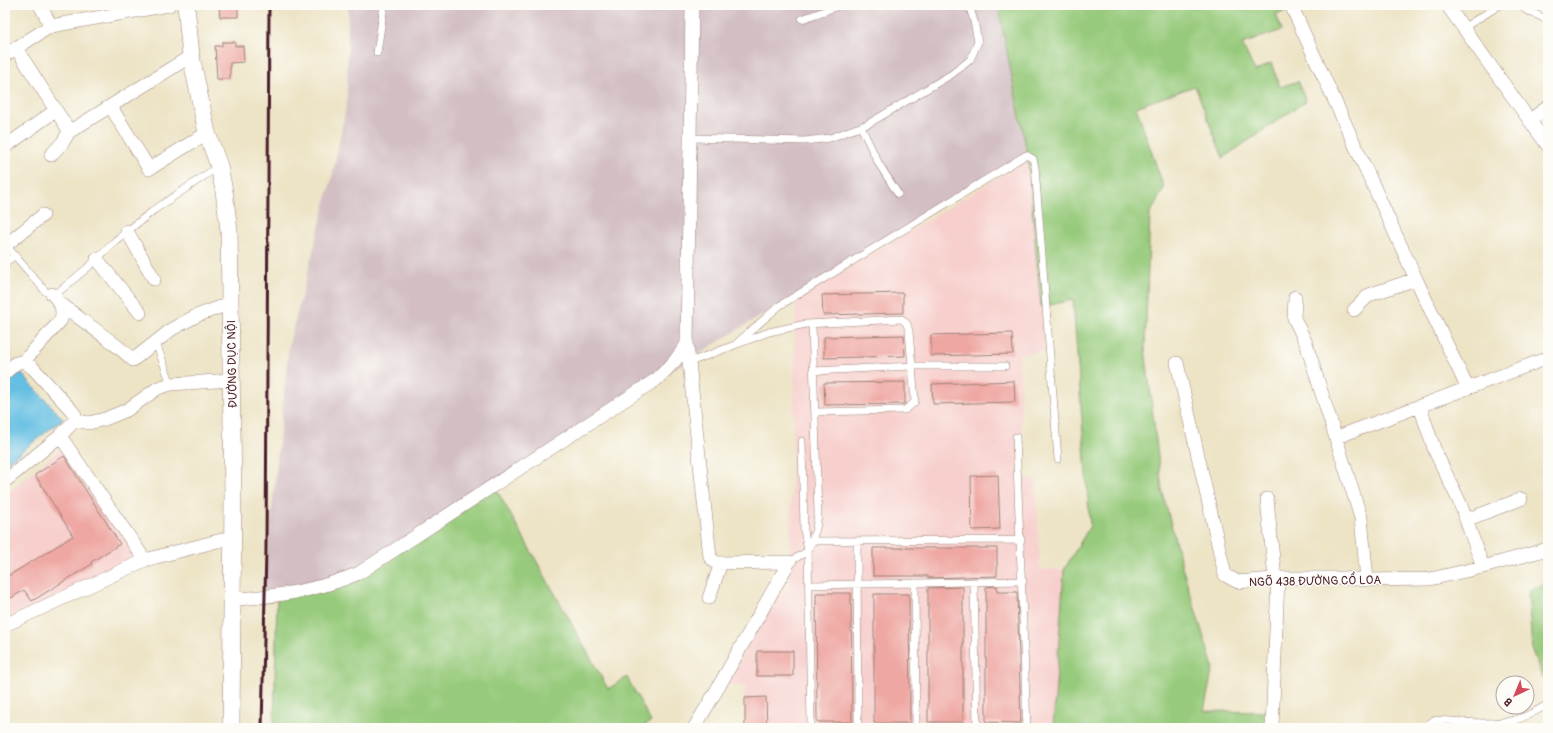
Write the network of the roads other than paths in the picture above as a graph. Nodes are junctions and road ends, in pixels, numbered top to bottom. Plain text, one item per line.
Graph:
1 (40, 5) edge
2 (169, 5) edge
3 (186, 5) edge
4 (384, 5) edge
5 (692, 5) edge
6 (841, 5) edge
7 (969, 5) edge
8 (1291, 5) edge
9 (1447, 5) edge
10 (1500, 5) edge
11 (1521, 5) edge
12 (802, 19) dead end
13 (1548, 20) edge
14 (51, 26) junction
15 (1464, 28) junction
16 (16, 48) junction
17 (377, 53) dead end
18 (5, 55) edge
19 (192, 56) junction
20 (110, 107) junction
21 (1548, 107) edge
22 (56, 110) junction
23 (1530, 120) junction
24 (861, 127) junction
25 (70, 130) junction
26 (208, 133) junction
27 (690, 138) junction
28 (1548, 146) edge
29 (5, 147) edge
30 (51, 155) dead end
31 (219, 166) junction
32 (898, 194) dead end
33 (43, 215) dead end
34 (127, 231) junction
35 (5, 245) edge
36 (14, 255) junction
37 (97, 259) junction
38 (5, 263) edge
39 (154, 279) dead end
40 (1416, 279) junction
41 (1295, 298) dead end
42 (56, 299) junction
43 (231, 303) junction
44 (1354, 310) dead end
45 (140, 313) dead end
46 (812, 324) junction
47 (156, 343) junction
48 (737, 343) junction
49 (687, 344) junction
50 (1548, 358) edge
51 (24, 361) junction
52 (690, 362) junction
53 (1177, 363) dead end
54 (912, 366) junction
55 (1006, 366) dead end
56 (814, 371) junction
57 (5, 373) edge
58 (232, 380) junction
59 (171, 384) junction
60 (1467, 387) junction
61 (1420, 407) junction
62 (816, 412) junction
63 (75, 420) junction
64 (60, 436) junction
65 (1016, 437) dead end
66 (1337, 437) junction
67 (802, 441) dead end
68 (1058, 458) dead end
69 (5, 481) edge
70 (1267, 499) dead end
71 (1521, 499) dead end
72 (1466, 520) junction
73 (233, 537) junction
74 (1021, 540) junction
75 (812, 541) junction
76 (857, 542) junction
77 (1548, 549) edge
78 (808, 551) junction
79 (145, 560) junction
80 (789, 562) junction
81 (721, 563) junction
82 (1483, 567) junction
83 (1276, 579) junction
84 (1367, 580) junction
85 (1023, 581) junction
86 (974, 582) junction
87 (915, 583) junction
88 (858, 584) junction
89 (809, 585) junction
90 (709, 598) dead end
91 (233, 599) junction
92 (5, 625) edge
93 (1548, 704) edge
94 (231, 728) edge
95 (694, 728) edge
96 (811, 728) edge
97 (858, 728) edge
98 (916, 728) edge
99 (977, 728) edge
100 (1028, 728) edge
101 (1272, 728) edge
102 (1427, 728) edge

1 - 14 street
2 - 14 street
3 - 19 street, ĐƯỜNG DỤC NỘI
4 - 17 lane
5 - 27 street
6 - 12 lane
7 - 24 lane
8 - 40 street
9 - 15 street
10 - 15 lane
11 - 13 lane
14 - 16 street
15 - 23 street
16 - 18 street
16 - 22 street
19 - 20 street
19 - 26 street, ĐƯỜNG DỤC NỘI
20 - 25 street
20 - 26 street
21 - 23 street
22 - 25 street
22 - 29 street
23 - 28 street
24 - 27 lane
24 - 32 lane
25 - 30 street
26 - 31 street, ĐƯỜNG DỤC NỘI
27 - 49 street
31 - 34 lane
31 - 43 street, ĐƯỜNG DỤC NỘI
33 - 35 street
34 - 37 lane
34 - 39 street
35 - 36 lane
36 - 38 lane
36 - 42 lane
37 - 42 lane
37 - 45 street
40 - 44 street
40 - 60 street
41 - 66 street
42 - 47 street
42 - 51 street
43 - 47 street
43 - 58 street, ĐƯỜNG DỤC NỘI
46 - 48 lane
46 - 54 lane
46 - 56 lane
47 - 59 lane
48 - 52 lane
48 - 68 lane
49 - 52 street
49 - 91 street
50 - 60 street
51 - 57 street
51 - 63 street
52 - 81 street
53 - 83 street, NGÕ 438 ĐƯỜNG CỔ LOA
54 - 55 lane
54 - 56 lane
54 - 62 lane
56 - 62 lane
58 - 59 street
58 - 73 street, ĐƯỜNG DỤC NỘI
59 - 63 street
60 - 61 street
61 - 66 street
61 - 72 street
62 - 75 lane
63 - 64 street
64 - 69 street
64 - 79 street
65 - 74 lane
66 - 84 street
67 - 78 lane
70 - 83 street
71 - 72 street
72 - 82 street
73 - 79 street
73 - 91 street, ĐƯỜNG DỤC NỘI
74 - 76 lane
74 - 85 lane
75 - 76 lane
75 - 78 lane
76 - 88 lane
77 - 82 street, NGÕ 438 ĐƯỜNG CỔ LOA
78 - 80 lane
78 - 89 lane
79 - 92 street
80 - 81 street
80 - 95 street
81 - 90 street
82 - 84 street, NGÕ 438 ĐƯỜNG CỔ LOA
83 - 84 street, NGÕ 438 ĐƯỜNG CỔ LOA
83 - 101 street
85 - 86 lane
85 - 100 lane
86 - 87 lane
86 - 99 lane
87 - 88 lane
87 - 98 lane
88 - 89 lane
88 - 97 lane
89 - 96 lane
91 - 94 street, ĐƯỜNG DỤC NỘI
93 - 102 lane

